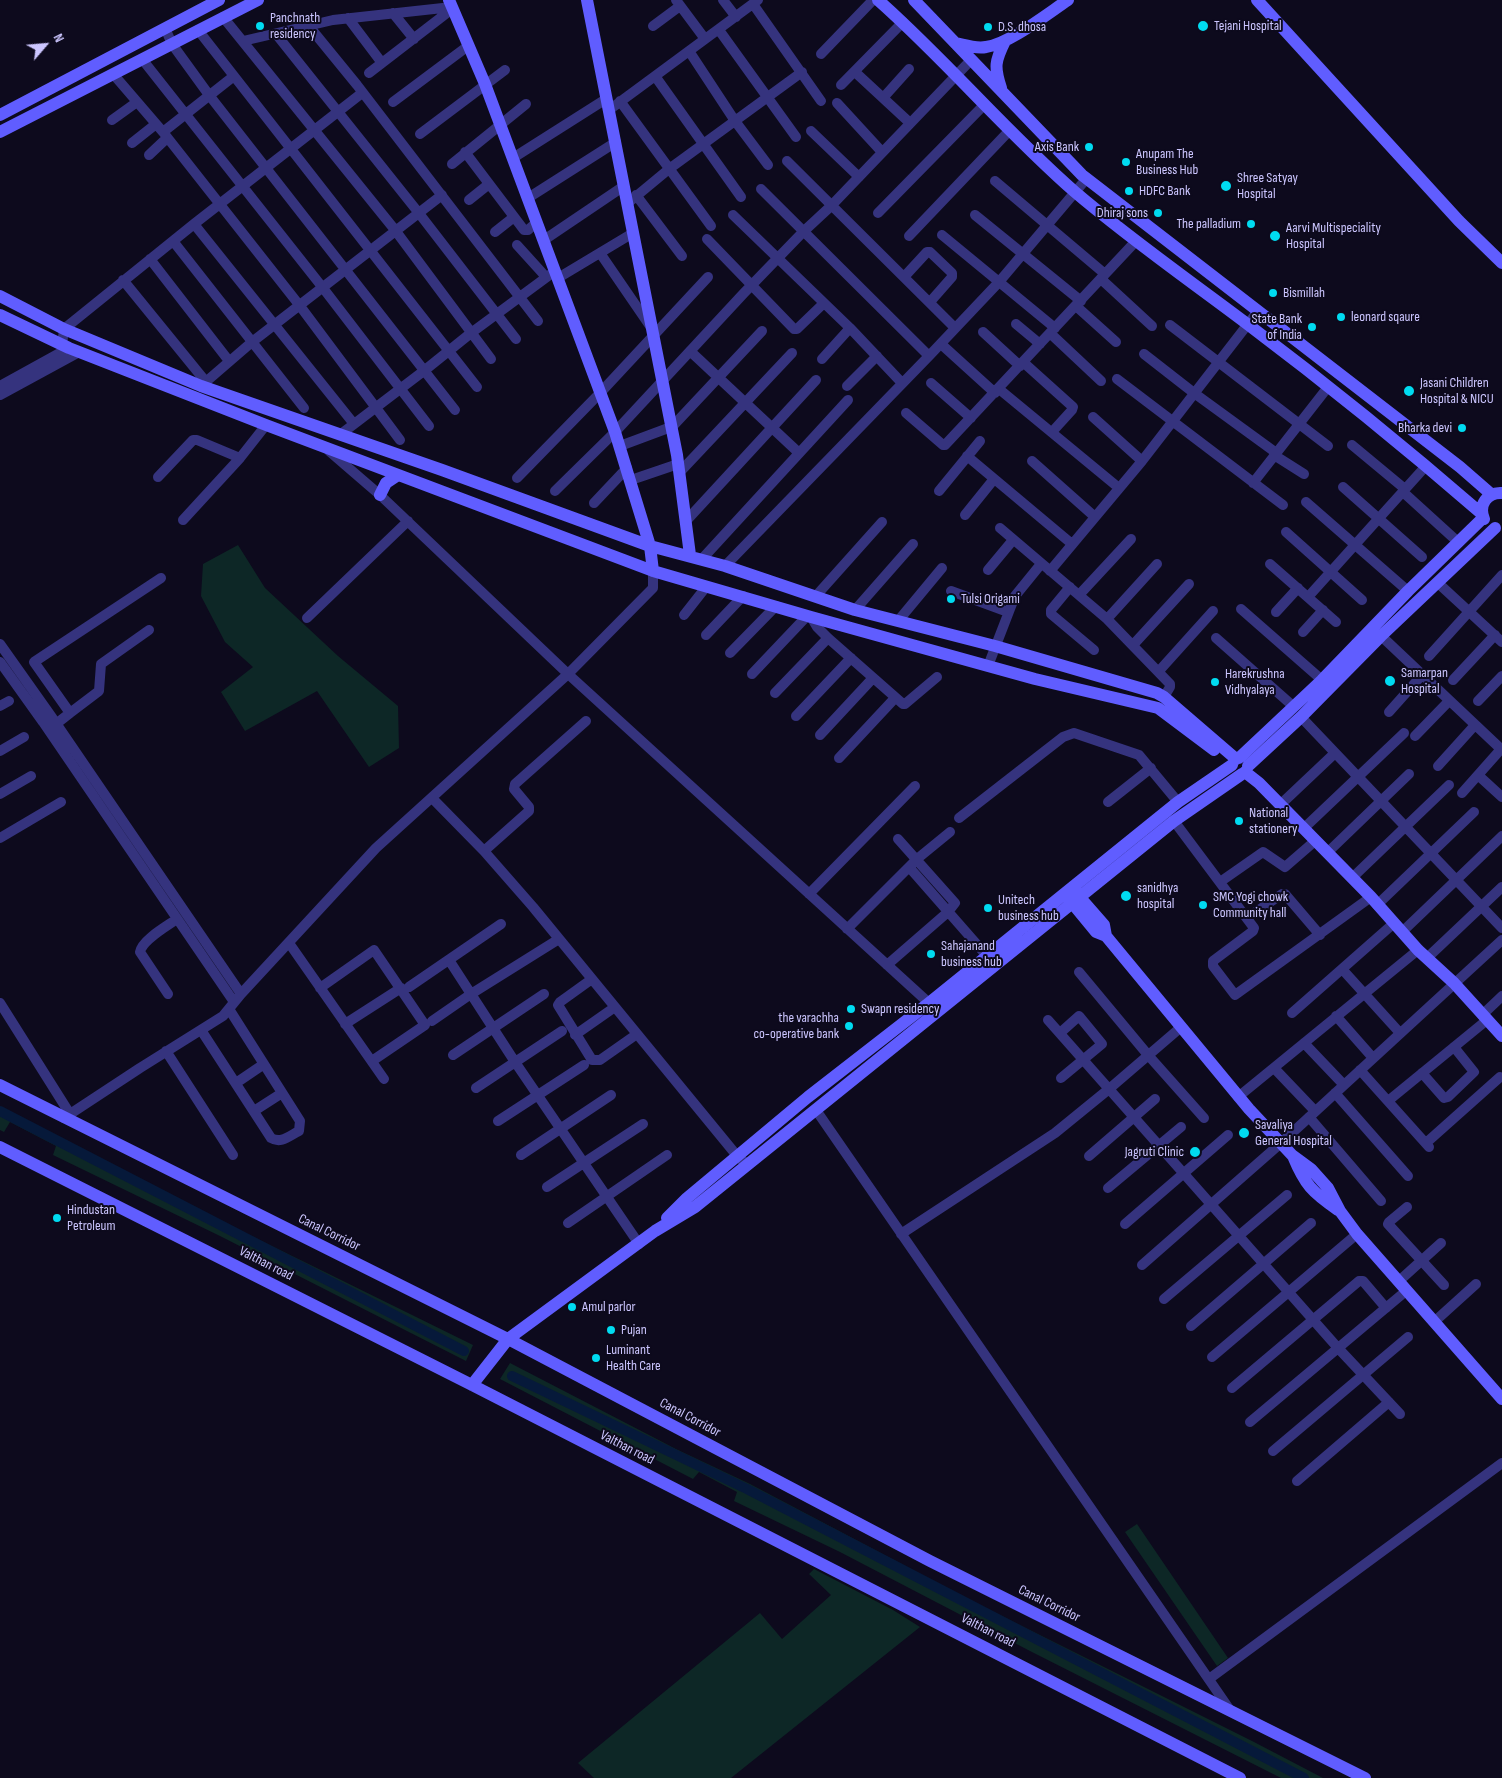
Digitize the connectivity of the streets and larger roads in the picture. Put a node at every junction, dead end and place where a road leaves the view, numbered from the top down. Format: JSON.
{"nodes":[{"id":1,"x":219,"y":0,"type":"edge"},
{"id":2,"x":258,"y":0,"type":"edge"},
{"id":3,"x":587,"y":0,"type":"edge"},
{"id":4,"x":724,"y":0,"type":"edge"},
{"id":5,"x":873,"y":0,"type":"edge"},
{"id":6,"x":878,"y":0,"type":"edge"},
{"id":7,"x":914,"y":0,"type":"edge"},
{"id":8,"x":1068,"y":0,"type":"edge"},
{"id":9,"x":1257,"y":0,"type":"edge"},
{"id":10,"x":755,"y":2,"type":"edge"},
{"id":11,"x":678,"y":3,"type":"edge"},
{"id":12,"x":451,"y":5,"type":"edge"},
{"id":13,"x":393,"y":13,"type":"junction"},
{"id":14,"x":223,"y":17,"type":"junction"},
{"id":15,"x":736,"y":17,"type":"junction"},
{"id":16,"x":348,"y":18,"type":"junction"},
{"id":17,"x":903,"y":22,"type":"junction"},
{"id":18,"x":308,"y":25,"type":"junction"},
{"id":19,"x":653,"y":26,"type":"dead end"},
{"id":20,"x":165,"y":28,"type":"junction"},
{"id":21,"x":198,"y":30,"type":"junction"},
{"id":22,"x":718,"y":30,"type":"junction"},
{"id":23,"x":276,"y":34,"type":"junction"},
{"id":24,"x":414,"y":39,"type":"junction"},
{"id":25,"x":705,"y":39,"type":"junction"},
{"id":26,"x":243,"y":41,"type":"junction"},
{"id":27,"x":1005,"y":41,"type":"junction"},
{"id":28,"x":955,"y":43,"type":"junction"},
{"id":29,"x":172,"y":44,"type":"junction"},
{"id":30,"x":468,"y":46,"type":"junction"},
{"id":31,"x":689,"y":52,"type":"junction"},
{"id":32,"x":821,"y":54,"type":"dead end"},
{"id":33,"x":142,"y":59,"type":"junction"},
{"id":34,"x":971,"y":60,"type":"junction"},
{"id":35,"x":382,"y":63,"type":"junction"},
{"id":36,"x":909,"y":69,"type":"dead end"},
{"id":37,"x":506,"y":70,"type":"dead end"},
{"id":38,"x":802,"y":72,"type":"junction"},
{"id":39,"x":855,"y":72,"type":"junction"},
{"id":40,"x":369,"y":73,"type":"dead end"},
{"id":41,"x":114,"y":75,"type":"junction"},
{"id":42,"x":956,"y":75,"type":"junction"},
{"id":43,"x":234,"y":76,"type":"junction"},
{"id":44,"x":655,"y":76,"type":"junction"},
{"id":45,"x":485,"y":84,"type":"junction"},
{"id":46,"x":841,"y":85,"type":"dead end"},
{"id":47,"x":1003,"y":92,"type":"junction"},
{"id":48,"x":362,"y":93,"type":"junction"},
{"id":49,"x":209,"y":95,"type":"junction"},
{"id":50,"x":768,"y":97,"type":"junction"},
{"id":51,"x":883,"y":98,"type":"junction"},
{"id":52,"x":620,"y":101,"type":"junction"},
{"id":53,"x":821,"y":101,"type":"dead end"},
{"id":54,"x":137,"y":102,"type":"junction"},
{"id":55,"x":393,"y":102,"type":"dead end"},
{"id":56,"x":837,"y":103,"type":"dead end"},
{"id":57,"x":526,"y":104,"type":"dead end"},
{"id":58,"x":608,"y":104,"type":"junction"},
{"id":59,"x":984,"y":105,"type":"junction"},
{"id":60,"x":338,"y":112,"type":"junction"},
{"id":61,"x":186,"y":113,"type":"junction"},
{"id":62,"x":0,"y":114,"type":"edge"},
{"id":63,"x":112,"y":120,"type":"dead end"},
{"id":64,"x":735,"y":121,"type":"junction"},
{"id":65,"x":910,"y":123,"type":"junction"},
{"id":66,"x":500,"y":124,"type":"junction"},
{"id":67,"x":315,"y":130,"type":"junction"},
{"id":68,"x":1010,"y":130,"type":"junction"},
{"id":69,"x":811,"y":131,"type":"dead end"},
{"id":70,"x":0,"y":132,"type":"edge"},
{"id":71,"x":162,"y":132,"type":"junction"},
{"id":72,"x":420,"y":134,"type":"dead end"},
{"id":73,"x":796,"y":137,"type":"dead end"},
{"id":74,"x":616,"y":142,"type":"junction"},
{"id":75,"x":132,"y":143,"type":"dead end"},
{"id":76,"x":702,"y":145,"type":"junction"},
{"id":77,"x":291,"y":148,"type":"junction"},
{"id":78,"x":465,"y":152,"type":"junction"},
{"id":79,"x":882,"y":152,"type":"junction"},
{"id":80,"x":149,"y":155,"type":"dead end"},
{"id":81,"x":513,"y":158,"type":"junction"},
{"id":82,"x":787,"y":162,"type":"dead end"},
{"id":83,"x":452,"y":164,"type":"dead end"},
{"id":84,"x":768,"y":165,"type":"dead end"},
{"id":85,"x":266,"y":166,"type":"junction"},
{"id":86,"x":669,"y":169,"type":"junction"},
{"id":87,"x":859,"y":177,"type":"junction"},
{"id":88,"x":1087,"y":178,"type":"junction"},
{"id":89,"x":995,"y":181,"type":"dead end"},
{"id":90,"x":489,"y":184,"type":"junction"},
{"id":91,"x":242,"y":186,"type":"junction"},
{"id":92,"x":624,"y":186,"type":"junction"},
{"id":93,"x":761,"y":189,"type":"dead end"},
{"id":94,"x":1075,"y":192,"type":"junction"},
{"id":95,"x":442,"y":195,"type":"junction"},
{"id":96,"x":741,"y":197,"type":"dead end"},
{"id":97,"x":528,"y":198,"type":"junction"},
{"id":98,"x":632,"y":199,"type":"junction"},
{"id":99,"x":469,"y":200,"type":"dead end"},
{"id":100,"x":219,"y":204,"type":"junction"},
{"id":101,"x":831,"y":206,"type":"junction"},
{"id":102,"x":418,"y":212,"type":"junction"},
{"id":103,"x":878,"y":212,"type":"dead end"},
{"id":104,"x":733,"y":215,"type":"dead end"},
{"id":105,"x":976,"y":215,"type":"dead end"},
{"id":106,"x":514,"y":217,"type":"junction"},
{"id":107,"x":537,"y":222,"type":"junction"},
{"id":108,"x":194,"y":224,"type":"junction"},
{"id":109,"x":1048,"y":225,"type":"junction"},
{"id":110,"x":711,"y":226,"type":"dead end"},
{"id":111,"x":395,"y":230,"type":"junction"},
{"id":112,"x":495,"y":232,"type":"dead end"},
{"id":113,"x":803,"y":232,"type":"junction"},
{"id":114,"x":633,"y":233,"type":"junction"},
{"id":115,"x":942,"y":235,"type":"dead end"},
{"id":116,"x":909,"y":236,"type":"dead end"},
{"id":117,"x":707,"y":239,"type":"dead end"},
{"id":118,"x":173,"y":240,"type":"junction"},
{"id":119,"x":544,"y":240,"type":"junction"},
{"id":120,"x":1136,"y":241,"type":"junction"},
{"id":121,"x":518,"y":245,"type":"dead end"},
{"id":122,"x":371,"y":250,"type":"junction"},
{"id":123,"x":600,"y":252,"type":"junction"},
{"id":124,"x":1024,"y":253,"type":"junction"},
{"id":125,"x":682,"y":256,"type":"dead end"},
{"id":126,"x":150,"y":259,"type":"junction"},
{"id":127,"x":778,"y":259,"type":"junction"},
{"id":128,"x":1502,"y":263,"type":"edge"},
{"id":129,"x":346,"y":269,"type":"junction"},
{"id":130,"x":553,"y":275,"type":"junction"},
{"id":131,"x":1103,"y":276,"type":"junction"},
{"id":132,"x":708,"y":277,"type":"dead end"},
{"id":133,"x":904,"y":277,"type":"junction"},
{"id":134,"x":122,"y":280,"type":"junction"},
{"id":135,"x":999,"y":282,"type":"junction"},
{"id":136,"x":751,"y":286,"type":"junction"},
{"id":137,"x":323,"y":288,"type":"junction"},
{"id":138,"x":0,"y":296,"type":"edge"},
{"id":139,"x":520,"y":297,"type":"junction"},
{"id":140,"x":930,"y":302,"type":"junction"},
{"id":141,"x":824,"y":304,"type":"junction"},
{"id":142,"x":1078,"y":304,"type":"junction"},
{"id":143,"x":300,"y":306,"type":"junction"},
{"id":144,"x":1258,"y":311,"type":"junction"},
{"id":145,"x":496,"y":314,"type":"junction"},
{"id":146,"x":0,"y":315,"type":"edge"},
{"id":147,"x":538,"y":321,"type":"dead end"},
{"id":148,"x":274,"y":324,"type":"junction"},
{"id":149,"x":1016,"y":324,"type":"dead end"},
{"id":150,"x":1248,"y":324,"type":"junction"},
{"id":151,"x":1170,"y":325,"type":"dead end"},
{"id":152,"x":1152,"y":326,"type":"dead end"},
{"id":153,"x":850,"y":328,"type":"junction"},
{"id":154,"x":955,"y":328,"type":"junction"},
{"id":155,"x":64,"y":329,"type":"junction"},
{"id":156,"x":653,"y":331,"type":"junction"},
{"id":157,"x":762,"y":331,"type":"dead end"},
{"id":158,"x":1053,"y":331,"type":"junction"},
{"id":159,"x":983,"y":332,"type":"dead end"},
{"id":160,"x":471,"y":333,"type":"junction"},
{"id":161,"x":516,"y":339,"type":"dead end"},
{"id":162,"x":252,"y":342,"type":"junction"},
{"id":163,"x":1116,"y":342,"type":"dead end"},
{"id":164,"x":941,"y":344,"type":"junction"},
{"id":165,"x":1040,"y":344,"type":"junction"},
{"id":166,"x":70,"y":348,"type":"junction"},
{"id":167,"x":449,"y":351,"type":"junction"},
{"id":168,"x":690,"y":351,"type":"junction"},
{"id":169,"x":792,"y":353,"type":"dead end"},
{"id":170,"x":1144,"y":354,"type":"dead end"},
{"id":171,"x":877,"y":356,"type":"junction"},
{"id":172,"x":929,"y":356,"type":"junction"},
{"id":173,"x":491,"y":359,"type":"dead end"},
{"id":174,"x":822,"y":359,"type":"dead end"},
{"id":175,"x":229,"y":361,"type":"junction"},
{"id":176,"x":1218,"y":363,"type":"junction"},
{"id":177,"x":1022,"y":364,"type":"junction"},
{"id":178,"x":425,"y":370,"type":"junction"},
{"id":179,"x":718,"y":378,"type":"junction"},
{"id":180,"x":1117,"y":379,"type":"dead end"},
{"id":181,"x":816,"y":380,"type":"dead end"},
{"id":182,"x":662,"y":381,"type":"junction"},
{"id":183,"x":1101,"y":381,"type":"dead end"},
{"id":184,"x":902,"y":382,"type":"junction"},
{"id":185,"x":931,"y":383,"type":"dead end"},
{"id":186,"x":204,"y":384,"type":"junction"},
{"id":187,"x":0,"y":386,"type":"edge"},
{"id":188,"x":847,"y":386,"type":"dead end"},
{"id":189,"x":1328,"y":386,"type":"junction"},
{"id":190,"x":477,"y":387,"type":"dead end"},
{"id":191,"x":400,"y":390,"type":"junction"},
{"id":192,"x":997,"y":391,"type":"junction"},
{"id":193,"x":600,"y":392,"type":"junction"},
{"id":194,"x":1194,"y":393,"type":"junction"},
{"id":195,"x":0,"y":395,"type":"edge"},
{"id":196,"x":848,"y":400,"type":"dead end"},
{"id":197,"x":745,"y":403,"type":"junction"},
{"id":198,"x":304,"y":408,"type":"dead end"},
{"id":199,"x":375,"y":409,"type":"junction"},
{"id":200,"x":455,"y":410,"type":"dead end"},
{"id":201,"x":906,"y":413,"type":"dead end"},
{"id":202,"x":1093,"y":417,"type":"dead end"},
{"id":203,"x":971,"y":418,"type":"junction"},
{"id":204,"x":1172,"y":422,"type":"junction"},
{"id":205,"x":314,"y":424,"type":"junction"},
{"id":206,"x":354,"y":424,"type":"junction"},
{"id":207,"x":1298,"y":424,"type":"junction"},
{"id":208,"x":266,"y":425,"type":"junction"},
{"id":209,"x":429,"y":426,"type":"dead end"},
{"id":210,"x":671,"y":428,"type":"junction"},
{"id":211,"x":772,"y":428,"type":"junction"},
{"id":212,"x":615,"y":432,"type":"junction"},
{"id":213,"x":1052,"y":432,"type":"junction"},
{"id":214,"x":341,"y":434,"type":"junction"},
{"id":215,"x":400,"y":440,"type":"dead end"},
{"id":216,"x":980,"y":441,"type":"dead end"},
{"id":217,"x":310,"y":442,"type":"junction"},
{"id":218,"x":1352,"y":445,"type":"dead end"},
{"id":219,"x":620,"y":446,"type":"junction"},
{"id":220,"x":1328,"y":446,"type":"dead end"},
{"id":221,"x":325,"y":447,"type":"junction"},
{"id":222,"x":798,"y":453,"type":"junction"},
{"id":223,"x":1275,"y":453,"type":"junction"},
{"id":224,"x":967,"y":456,"type":"junction"},
{"id":225,"x":240,"y":458,"type":"junction"},
{"id":226,"x":1032,"y":461,"type":"dead end"},
{"id":227,"x":1142,"y":461,"type":"junction"},
{"id":228,"x":1425,"y":467,"type":"junction"},
{"id":229,"x":678,"y":469,"type":"junction"},
{"id":230,"x":629,"y":474,"type":"junction"},
{"id":231,"x":1304,"y":474,"type":"dead end"},
{"id":232,"x":398,"y":475,"type":"junction"},
{"id":233,"x":158,"y":477,"type":"dead end"},
{"id":234,"x":517,"y":478,"type":"dead end"},
{"id":235,"x":994,"y":479,"type":"junction"},
{"id":236,"x":1253,"y":483,"type":"junction"},
{"id":237,"x":1343,"y":487,"type":"dead end"},
{"id":238,"x":1120,"y":488,"type":"junction"},
{"id":239,"x":1404,"y":490,"type":"junction"},
{"id":240,"x":556,"y":491,"type":"dead end"},
{"id":241,"x":939,"y":491,"type":"dead end"},
{"id":242,"x":1499,"y":493,"type":"edge"},
{"id":243,"x":380,"y":495,"type":"junction"},
{"id":244,"x":1306,"y":502,"type":"dead end"},
{"id":245,"x":594,"y":503,"type":"dead end"},
{"id":246,"x":1283,"y":505,"type":"dead end"},
{"id":247,"x":965,"y":515,"type":"dead end"},
{"id":248,"x":1483,"y":516,"type":"junction"},
{"id":249,"x":1095,"y":517,"type":"junction"},
{"id":250,"x":1378,"y":518,"type":"junction"},
{"id":251,"x":183,"y":520,"type":"dead end"},
{"id":252,"x":408,"y":521,"type":"junction"},
{"id":253,"x":686,"y":521,"type":"junction"},
{"id":254,"x":882,"y":522,"type":"dead end"},
{"id":255,"x":1000,"y":528,"type":"dead end"},
{"id":256,"x":1500,"y":528,"type":"edge"},
{"id":257,"x":1286,"y":532,"type":"dead end"},
{"id":258,"x":1131,"y":539,"type":"dead end"},
{"id":259,"x":1013,"y":540,"type":"junction"},
{"id":260,"x":1458,"y":542,"type":"junction"},
{"id":261,"x":913,"y":544,"type":"dead end"},
{"id":262,"x":1072,"y":544,"type":"junction"},
{"id":263,"x":1354,"y":544,"type":"junction"},
{"id":264,"x":650,"y":546,"type":"junction"},
{"id":265,"x":696,"y":557,"type":"junction"},
{"id":266,"x":1422,"y":557,"type":"dead end"},
{"id":267,"x":1041,"y":564,"type":"junction"},
{"id":268,"x":1157,"y":564,"type":"dead end"},
{"id":269,"x":1270,"y":564,"type":"dead end"},
{"id":270,"x":725,"y":566,"type":"junction"},
{"id":271,"x":942,"y":568,"type":"dead end"},
{"id":272,"x":988,"y":570,"type":"dead end"},
{"id":273,"x":1331,"y":570,"type":"junction"},
{"id":274,"x":653,"y":571,"type":"junction"},
{"id":275,"x":1050,"y":571,"type":"junction"},
{"id":276,"x":1502,"y":575,"type":"edge"},
{"id":277,"x":161,"y":578,"type":"dead end"},
{"id":278,"x":1438,"y":583,"type":"junction"},
{"id":279,"x":1189,"y":584,"type":"dead end"},
{"id":280,"x":706,"y":587,"type":"junction"},
{"id":281,"x":1070,"y":587,"type":"junction"},
{"id":282,"x":1298,"y":588,"type":"junction"},
{"id":283,"x":952,"y":591,"type":"dead end"},
{"id":284,"x":1408,"y":591,"type":"junction"},
{"id":285,"x":1079,"y":595,"type":"junction"},
{"id":286,"x":743,"y":596,"type":"junction"},
{"id":287,"x":816,"y":597,"type":"junction"},
{"id":288,"x":1308,"y":597,"type":"junction"},
{"id":289,"x":1362,"y":600,"type":"dead end"},
{"id":290,"x":776,"y":606,"type":"junction"},
{"id":291,"x":1241,"y":609,"type":"dead end"},
{"id":292,"x":856,"y":610,"type":"junction"},
{"id":293,"x":1323,"y":610,"type":"junction"},
{"id":294,"x":1213,"y":611,"type":"dead end"},
{"id":295,"x":1008,"y":612,"type":"junction"},
{"id":296,"x":1276,"y":612,"type":"dead end"},
{"id":297,"x":1469,"y":612,"type":"junction"},
{"id":298,"x":684,"y":616,"type":"dead end"},
{"id":299,"x":809,"y":617,"type":"junction"},
{"id":300,"x":307,"y":618,"type":"dead end"},
{"id":301,"x":1107,"y":619,"type":"junction"},
{"id":302,"x":898,"y":621,"type":"junction"},
{"id":303,"x":1336,"y":622,"type":"dead end"},
{"id":304,"x":149,"y":630,"type":"dead end"},
{"id":305,"x":1304,"y":632,"type":"dead end"},
{"id":306,"x":1377,"y":632,"type":"junction"},
{"id":307,"x":706,"y":635,"type":"dead end"},
{"id":308,"x":1499,"y":637,"type":"edge"},
{"id":309,"x":828,"y":638,"type":"junction"},
{"id":310,"x":1216,"y":638,"type":"dead end"},
{"id":311,"x":0,"y":644,"type":"edge"},
{"id":312,"x":1133,"y":645,"type":"junction"},
{"id":313,"x":995,"y":646,"type":"junction"},
{"id":314,"x":1094,"y":650,"type":"dead end"},
{"id":315,"x":730,"y":653,"type":"dead end"},
{"id":316,"x":1429,"y":656,"type":"dead end"},
{"id":317,"x":850,"y":658,"type":"junction"},
{"id":318,"x":0,"y":662,"type":"edge"},
{"id":319,"x":988,"y":666,"type":"junction"},
{"id":320,"x":1158,"y":671,"type":"junction"},
{"id":321,"x":568,"y":674,"type":"junction"},
{"id":322,"x":752,"y":674,"type":"dead end"},
{"id":323,"x":1422,"y":675,"type":"junction"},
{"id":324,"x":1502,"y":676,"type":"edge"},
{"id":325,"x":937,"y":677,"type":"dead end"},
{"id":326,"x":873,"y":678,"type":"junction"},
{"id":327,"x":1322,"y":680,"type":"junction"},
{"id":328,"x":1453,"y":680,"type":"dead end"},
{"id":329,"x":776,"y":693,"type":"dead end"},
{"id":330,"x":1164,"y":697,"type":"junction"},
{"id":331,"x":895,"y":698,"type":"junction"},
{"id":332,"x":1449,"y":701,"type":"junction"},
{"id":333,"x":1478,"y":701,"type":"dead end"},
{"id":334,"x":1293,"y":706,"type":"junction"},
{"id":335,"x":1389,"y":712,"type":"dead end"},
{"id":336,"x":70,"y":713,"type":"junction"},
{"id":337,"x":796,"y":716,"type":"dead end"},
{"id":338,"x":1301,"y":717,"type":"junction"},
{"id":339,"x":586,"y":721,"type":"dead end"},
{"id":340,"x":56,"y":724,"type":"junction"},
{"id":341,"x":1476,"y":725,"type":"junction"},
{"id":342,"x":1404,"y":733,"type":"dead end"},
{"id":343,"x":820,"y":735,"type":"dead end"},
{"id":344,"x":1415,"y":736,"type":"dead end"},
{"id":345,"x":24,"y":737,"type":"dead end"},
{"id":346,"x":1502,"y":749,"type":"edge"},
{"id":347,"x":0,"y":751,"type":"edge"},
{"id":348,"x":1335,"y":753,"type":"junction"},
{"id":349,"x":839,"y":758,"type":"dead end"},
{"id":350,"x":1239,"y":765,"type":"junction"},
{"id":351,"x":1438,"y":766,"type":"dead end"},
{"id":352,"x":1151,"y":768,"type":"junction"},
{"id":353,"x":1409,"y":774,"type":"dead end"},
{"id":354,"x":31,"y":776,"type":"dead end"},
{"id":355,"x":1479,"y":776,"type":"junction"},
{"id":356,"x":1358,"y":777,"type":"junction"},
{"id":357,"x":1449,"y":785,"type":"dead end"},
{"id":358,"x":916,"y":786,"type":"dead end"},
{"id":359,"x":1462,"y":793,"type":"dead end"},
{"id":360,"x":0,"y":794,"type":"edge"},
{"id":361,"x":432,"y":798,"type":"junction"},
{"id":362,"x":1502,"y":798,"type":"edge"},
{"id":363,"x":1381,"y":801,"type":"junction"},
{"id":364,"x":61,"y":802,"type":"dead end"},
{"id":365,"x":1108,"y":802,"type":"dead end"},
{"id":366,"x":1178,"y":802,"type":"junction"},
{"id":367,"x":1280,"y":805,"type":"junction"},
{"id":368,"x":1474,"y":812,"type":"dead end"},
{"id":369,"x":959,"y":818,"type":"dead end"},
{"id":370,"x":1174,"y":821,"type":"junction"},
{"id":371,"x":1406,"y":827,"type":"junction"},
{"id":372,"x":1304,"y":828,"type":"junction"},
{"id":373,"x":950,"y":832,"type":"dead end"},
{"id":374,"x":1502,"y":836,"type":"edge"},
{"id":375,"x":0,"y":838,"type":"edge"},
{"id":376,"x":898,"y":839,"type":"dead end"},
{"id":377,"x":1316,"y":841,"type":"junction"},
{"id":378,"x":484,"y":851,"type":"junction"},
{"id":379,"x":1327,"y":853,"type":"junction"},
{"id":380,"x":1431,"y":853,"type":"junction"},
{"id":381,"x":917,"y":859,"type":"junction"},
{"id":382,"x":909,"y":867,"type":"junction"},
{"id":383,"x":1352,"y":878,"type":"junction"},
{"id":384,"x":1457,"y":880,"type":"junction"},
{"id":385,"x":1220,"y":882,"type":"junction"},
{"id":386,"x":1502,"y":887,"type":"edge"},
{"id":387,"x":810,"y":894,"type":"junction"},
{"id":388,"x":1072,"y":896,"type":"junction"},
{"id":389,"x":1374,"y":901,"type":"junction"},
{"id":390,"x":1482,"y":906,"type":"junction"},
{"id":391,"x":948,"y":912,"type":"junction"},
{"id":392,"x":177,"y":918,"type":"junction"},
{"id":393,"x":1247,"y":918,"type":"junction"},
{"id":394,"x":501,"y":924,"type":"dead end"},
{"id":395,"x":847,"y":928,"type":"junction"},
{"id":396,"x":1398,"y":928,"type":"junction"},
{"id":397,"x":1502,"y":928,"type":"edge"},
{"id":398,"x":1320,"y":934,"type":"junction"},
{"id":399,"x":559,"y":939,"type":"junction"},
{"id":400,"x":1502,"y":940,"type":"edge"},
{"id":401,"x":289,"y":943,"type":"junction"},
{"id":402,"x":1422,"y":954,"type":"junction"},
{"id":403,"x":987,"y":956,"type":"junction"},
{"id":404,"x":449,"y":960,"type":"junction"},
{"id":405,"x":887,"y":965,"type":"junction"},
{"id":406,"x":1342,"y":969,"type":"junction"},
{"id":407,"x":1079,"y":972,"type":"dead end"},
{"id":408,"x":592,"y":979,"type":"junction"},
{"id":409,"x":1454,"y":983,"type":"junction"},
{"id":410,"x":405,"y":987,"type":"junction"},
{"id":411,"x":320,"y":988,"type":"junction"},
{"id":412,"x":1365,"y":993,"type":"junction"},
{"id":413,"x":168,"y":994,"type":"dead end"},
{"id":414,"x":471,"y":994,"type":"junction"},
{"id":415,"x":544,"y":994,"type":"dead end"},
{"id":416,"x":1502,"y":996,"type":"edge"},
{"id":417,"x":235,"y":1002,"type":"junction"},
{"id":418,"x":0,"y":1003,"type":"edge"},
{"id":419,"x":615,"y":1007,"type":"junction"},
{"id":420,"x":933,"y":1008,"type":"junction"},
{"id":421,"x":1292,"y":1013,"type":"dead end"},
{"id":422,"x":1336,"y":1016,"type":"junction"},
{"id":423,"x":1485,"y":1017,"type":"junction"},
{"id":424,"x":1048,"y":1020,"type":"dead end"},
{"id":425,"x":432,"y":1021,"type":"dead end"},
{"id":426,"x":346,"y":1024,"type":"junction"},
{"id":427,"x":494,"y":1028,"type":"junction"},
{"id":428,"x":1180,"y":1028,"type":"junction"},
{"id":429,"x":201,"y":1030,"type":"junction"},
{"id":430,"x":562,"y":1032,"type":"dead end"},
{"id":431,"x":1060,"y":1033,"type":"junction"},
{"id":432,"x":1400,"y":1033,"type":"junction"},
{"id":433,"x":637,"y":1034,"type":"junction"},
{"id":434,"x":575,"y":1035,"type":"junction"},
{"id":435,"x":1502,"y":1036,"type":"edge"},
{"id":436,"x":1304,"y":1043,"type":"junction"},
{"id":437,"x":1454,"y":1047,"type":"junction"},
{"id":438,"x":166,"y":1051,"type":"junction"},
{"id":439,"x":453,"y":1055,"type":"dead end"},
{"id":440,"x":1148,"y":1055,"type":"junction"},
{"id":441,"x":1373,"y":1058,"type":"junction"},
{"id":442,"x":1084,"y":1060,"type":"junction"},
{"id":443,"x":372,"y":1061,"type":"junction"},
{"id":444,"x":515,"y":1062,"type":"junction"},
{"id":445,"x":264,"y":1064,"type":"junction"},
{"id":446,"x":584,"y":1065,"type":"dead end"},
{"id":447,"x":1274,"y":1068,"type":"junction"},
{"id":448,"x":1360,"y":1070,"type":"junction"},
{"id":449,"x":1422,"y":1073,"type":"junction"},
{"id":450,"x":1500,"y":1076,"type":"dead end"},
{"id":451,"x":1062,"y":1078,"type":"dead end"},
{"id":452,"x":384,"y":1079,"type":"dead end"},
{"id":453,"x":236,"y":1083,"type":"junction"},
{"id":454,"x":0,"y":1085,"type":"edge"},
{"id":455,"x":1344,"y":1085,"type":"junction"},
{"id":456,"x":476,"y":1088,"type":"dead end"},
{"id":457,"x":1109,"y":1089,"type":"junction"},
{"id":458,"x":282,"y":1093,"type":"junction"},
{"id":459,"x":1335,"y":1093,"type":"junction"},
{"id":460,"x":538,"y":1095,"type":"junction"},
{"id":461,"x":611,"y":1096,"type":"dead end"},
{"id":462,"x":1238,"y":1097,"type":"junction"},
{"id":463,"x":1155,"y":1099,"type":"dead end"},
{"id":464,"x":1388,"y":1101,"type":"junction"},
{"id":465,"x":816,"y":1110,"type":"junction"},
{"id":466,"x":254,"y":1111,"type":"junction"},
{"id":467,"x":1312,"y":1114,"type":"junction"},
{"id":468,"x":67,"y":1116,"type":"junction"},
{"id":469,"x":1134,"y":1118,"type":"junction"},
{"id":470,"x":1204,"y":1118,"type":"dead end"},
{"id":471,"x":498,"y":1122,"type":"dead end"},
{"id":472,"x":643,"y":1124,"type":"dead end"},
{"id":473,"x":1180,"y":1127,"type":"dead end"},
{"id":474,"x":560,"y":1130,"type":"junction"},
{"id":475,"x":1228,"y":1135,"type":"dead end"},
{"id":476,"x":1280,"y":1143,"type":"junction"},
{"id":477,"x":1158,"y":1146,"type":"junction"},
{"id":478,"x":0,"y":1147,"type":"edge"},
{"id":479,"x":667,"y":1155,"type":"dead end"},
{"id":480,"x":233,"y":1156,"type":"dead end"},
{"id":481,"x":521,"y":1156,"type":"dead end"},
{"id":482,"x":1089,"y":1156,"type":"dead end"},
{"id":483,"x":743,"y":1161,"type":"junction"},
{"id":484,"x":584,"y":1163,"type":"junction"},
{"id":485,"x":1183,"y":1174,"type":"junction"},
{"id":486,"x":1408,"y":1176,"type":"dead end"},
{"id":487,"x":547,"y":1187,"type":"dead end"},
{"id":488,"x":1108,"y":1188,"type":"dead end"},
{"id":489,"x":1287,"y":1195,"type":"dead end"},
{"id":490,"x":607,"y":1196,"type":"junction"},
{"id":491,"x":1381,"y":1201,"type":"dead end"},
{"id":492,"x":1211,"y":1205,"type":"junction"},
{"id":493,"x":1407,"y":1207,"type":"dead end"},
{"id":494,"x":568,"y":1222,"type":"dead end"},
{"id":495,"x":1311,"y":1223,"type":"dead end"},
{"id":496,"x":1125,"y":1224,"type":"dead end"},
{"id":497,"x":901,"y":1234,"type":"junction"},
{"id":498,"x":1357,"y":1234,"type":"junction"},
{"id":499,"x":1239,"y":1236,"type":"junction"},
{"id":500,"x":1441,"y":1243,"type":"dead end"},
{"id":501,"x":639,"y":1244,"type":"junction"},
{"id":502,"x":1421,"y":1261,"type":"junction"},
{"id":503,"x":1263,"y":1264,"type":"junction"},
{"id":504,"x":1142,"y":1265,"type":"dead end"},
{"id":505,"x":1476,"y":1284,"type":"dead end"},
{"id":506,"x":1444,"y":1285,"type":"dead end"},
{"id":507,"x":1402,"y":1286,"type":"junction"},
{"id":508,"x":1289,"y":1292,"type":"junction"},
{"id":509,"x":1164,"y":1299,"type":"dead end"},
{"id":510,"x":1386,"y":1308,"type":"junction"},
{"id":511,"x":1313,"y":1320,"type":"junction"},
{"id":512,"x":1434,"y":1322,"type":"junction"},
{"id":513,"x":1191,"y":1326,"type":"dead end"},
{"id":514,"x":1408,"y":1337,"type":"dead end"},
{"id":515,"x":508,"y":1339,"type":"junction"},
{"id":516,"x":1338,"y":1348,"type":"junction"},
{"id":517,"x":1212,"y":1357,"type":"dead end"},
{"id":518,"x":1363,"y":1375,"type":"junction"},
{"id":519,"x":472,"y":1385,"type":"junction"},
{"id":520,"x":1232,"y":1388,"type":"dead end"},
{"id":521,"x":1502,"y":1399,"type":"edge"},
{"id":522,"x":1389,"y":1402,"type":"junction"},
{"id":523,"x":1400,"y":1414,"type":"dead end"},
{"id":524,"x":1250,"y":1422,"type":"dead end"},
{"id":525,"x":1273,"y":1451,"type":"dead end"},
{"id":526,"x":1502,"y":1462,"type":"edge"},
{"id":527,"x":1297,"y":1481,"type":"dead end"},
{"id":528,"x":1209,"y":1679,"type":"junction"},
{"id":529,"x":1230,"y":1710,"type":"junction"},
{"id":530,"x":1240,"y":1778,"type":"edge"},
{"id":531,"x":1366,"y":1778,"type":"edge"}],
"edges":[{"from":1,"to":20,"type":"street"},
{"from":2,"to":14,"type":"street"},
{"from":3,"to":58,"type":"street"},
{"from":4,"to":15,"type":"street"},
{"from":5,"to":32,"type":"street"},
{"from":6,"to":17,"type":"street"},
{"from":7,"to":28,"type":"street"},
{"from":8,"to":27,"type":"street"},
{"from":9,"to":128,"type":"street"},
{"from":10,"to":15,"type":"street"},
{"from":10,"to":38,"type":"street"},
{"from":11,"to":19,"type":"street"},
{"from":11,"to":25,"type":"street"},
{"from":12,"to":13,"type":"street"},
{"from":12,"to":24,"type":"street"},
{"from":12,"to":30,"type":"street"},
{"from":13,"to":16,"type":"street"},
{"from":13,"to":24,"type":"street"},
{"from":14,"to":21,"type":"street"},
{"from":14,"to":26,"type":"street"},
{"from":15,"to":22,"type":"street"},
{"from":16,"to":18,"type":"street"},
{"from":16,"to":35,"type":"street"},
{"from":17,"to":39,"type":"street"},
{"from":17,"to":42,"type":"street"},
{"from":18,"to":23,"type":"street"},
{"from":18,"to":48,"type":"street"},
{"from":20,"to":29,"type":"street"},
{"from":20,"to":62,"type":"street"},
{"from":21,"to":29,"type":"street"},
{"from":21,"to":43,"type":"street"},
{"from":22,"to":25,"type":"street"},
{"from":22,"to":50,"type":"street"},
{"from":23,"to":26,"type":"street"},
{"from":23,"to":60,"type":"street"},
{"from":24,"to":35,"type":"street"},
{"from":25,"to":31,"type":"street"},
{"from":26,"to":67,"type":"street"},
{"from":27,"to":28,"type":"street"},
{"from":27,"to":47,"type":"street"},
{"from":28,"to":34,"type":"street"},
{"from":29,"to":33,"type":"street"},
{"from":29,"to":49,"type":"street"},
{"from":30,"to":45,"type":"street"},
{"from":30,"to":55,"type":"street"},
{"from":31,"to":44,"type":"street"},
{"from":31,"to":64,"type":"street"},
{"from":33,"to":41,"type":"street"},
{"from":33,"to":61,"type":"street"},
{"from":34,"to":42,"type":"street"},
{"from":34,"to":47,"type":"street"},
{"from":35,"to":40,"type":"street"},
{"from":36,"to":51,"type":"street"},
{"from":37,"to":45,"type":"street"},
{"from":38,"to":50,"type":"street"},
{"from":38,"to":53,"type":"street"},
{"from":39,"to":46,"type":"street"},
{"from":39,"to":51,"type":"street"},
{"from":41,"to":54,"type":"street"},
{"from":41,"to":70,"type":"street"},
{"from":42,"to":59,"type":"street"},
{"from":42,"to":65,"type":"street"},
{"from":43,"to":49,"type":"street"},
{"from":43,"to":77,"type":"street"},
{"from":44,"to":52,"type":"street"},
{"from":44,"to":76,"type":"street"},
{"from":45,"to":66,"type":"street"},
{"from":45,"to":72,"type":"street"},
{"from":47,"to":88,"type":"street"},
{"from":48,"to":60,"type":"street"},
{"from":48,"to":95,"type":"street"},
{"from":49,"to":61,"type":"street"},
{"from":49,"to":85,"type":"street"},
{"from":50,"to":64,"type":"street"},
{"from":50,"to":73,"type":"street"},
{"from":51,"to":65,"type":"street"},
{"from":52,"to":58,"type":"street"},
{"from":52,"to":86,"type":"street"},
{"from":54,"to":63,"type":"street"},
{"from":54,"to":71,"type":"street"},
{"from":56,"to":79,"type":"street"},
{"from":57,"to":66,"type":"street"},
{"from":58,"to":74,"type":"street"},
{"from":58,"to":81,"type":"street"},
{"from":59,"to":68,"type":"street"},
{"from":59,"to":103,"type":"street"},
{"from":60,"to":67,"type":"street"},
{"from":60,"to":102,"type":"street"},
{"from":61,"to":71,"type":"street"},
{"from":61,"to":91,"type":"street"},
{"from":64,"to":76,"type":"street"},
{"from":64,"to":84,"type":"street"},
{"from":65,"to":79,"type":"street"},
{"from":66,"to":78,"type":"street"},
{"from":66,"to":81,"type":"street"},
{"from":67,"to":77,"type":"street"},
{"from":67,"to":111,"type":"street"},
{"from":68,"to":94,"type":"street"},
{"from":68,"to":116,"type":"street"},
{"from":69,"to":87,"type":"street"},
{"from":71,"to":75,"type":"street"},
{"from":71,"to":80,"type":"street"},
{"from":71,"to":100,"type":"street"},
{"from":74,"to":92,"type":"street"},
{"from":74,"to":97,"type":"street"},
{"from":76,"to":86,"type":"street"},
{"from":76,"to":96,"type":"street"},
{"from":77,"to":85,"type":"street"},
{"from":77,"to":122,"type":"street"},
{"from":78,"to":83,"type":"street"},
{"from":78,"to":90,"type":"street"},
{"from":79,"to":87,"type":"street"},
{"from":81,"to":97,"type":"street"},
{"from":82,"to":101,"type":"street"},
{"from":85,"to":91,"type":"street"},
{"from":85,"to":129,"type":"street"},
{"from":86,"to":98,"type":"street"},
{"from":86,"to":110,"type":"street"},
{"from":87,"to":101,"type":"street"},
{"from":88,"to":94,"type":"street"},
{"from":88,"to":144,"type":"street"},
{"from":89,"to":109,"type":"street"},
{"from":90,"to":99,"type":"street"},
{"from":90,"to":106,"type":"street"},
{"from":91,"to":100,"type":"street"},
{"from":91,"to":137,"type":"street"},
{"from":92,"to":98,"type":"street"},
{"from":92,"to":119,"type":"street"},
{"from":93,"to":113,"type":"street"},
{"from":94,"to":109,"type":"street"},
{"from":94,"to":120,"type":"street"},
{"from":95,"to":102,"type":"street"},
{"from":95,"to":139,"type":"street"},
{"from":97,"to":107,"type":"street"},
{"from":98,"to":114,"type":"street"},
{"from":98,"to":125,"type":"street"},
{"from":100,"to":108,"type":"street"},
{"from":100,"to":143,"type":"street"},
{"from":101,"to":113,"type":"street"},
{"from":101,"to":133,"type":"street"},
{"from":102,"to":111,"type":"street"},
{"from":102,"to":145,"type":"street"},
{"from":104,"to":127,"type":"street"},
{"from":105,"to":124,"type":"street"},
{"from":106,"to":107,"type":"street"},
{"from":106,"to":112,"type":"street"},
{"from":107,"to":119,"type":"street"},
{"from":108,"to":118,"type":"street"},
{"from":108,"to":148,"type":"street"},
{"from":109,"to":124,"type":"street"},
{"from":109,"to":131,"type":"street"},
{"from":111,"to":122,"type":"street"},
{"from":111,"to":160,"type":"street"},
{"from":113,"to":127,"type":"street"},
{"from":113,"to":172,"type":"street"},
{"from":114,"to":123,"type":"street"},
{"from":114,"to":156,"type":"street"},
{"from":115,"to":135,"type":"street"},
{"from":117,"to":136,"type":"street"},
{"from":118,"to":126,"type":"street"},
{"from":118,"to":162,"type":"street"},
{"from":119,"to":130,"type":"street"},
{"from":120,"to":131,"type":"street"},
{"from":120,"to":150,"type":"street"},
{"from":121,"to":130,"type":"street"},
{"from":122,"to":129,"type":"street"},
{"from":122,"to":167,"type":"street"},
{"from":123,"to":130,"type":"street"},
{"from":123,"to":156,"type":"street"},
{"from":124,"to":135,"type":"street"},
{"from":124,"to":142,"type":"street"},
{"from":126,"to":134,"type":"street"},
{"from":126,"to":175,"type":"street"},
{"from":127,"to":136,"type":"street"},
{"from":127,"to":141,"type":"street"},
{"from":129,"to":137,"type":"street"},
{"from":129,"to":178,"type":"street"},
{"from":130,"to":139,"type":"street"},
{"from":130,"to":193,"type":"street"},
{"from":131,"to":142,"type":"street"},
{"from":131,"to":152,"type":"street"},
{"from":132,"to":156,"type":"street"},
{"from":133,"to":140,"type":"street"},
{"from":133,"to":140,"type":"street"},
{"from":134,"to":155,"type":"street"},
{"from":134,"to":186,"type":"street"},
{"from":135,"to":154,"type":"street"},
{"from":135,"to":158,"type":"street"},
{"from":136,"to":141,"type":"street"},
{"from":136,"to":168,"type":"street"},
{"from":137,"to":143,"type":"street"},
{"from":137,"to":191,"type":"street"},
{"from":138,"to":155,"type":"street"},
{"from":139,"to":145,"type":"street"},
{"from":139,"to":147,"type":"street"},
{"from":140,"to":154,"type":"street"},
{"from":141,"to":153,"type":"street"},
{"from":142,"to":158,"type":"street"},
{"from":142,"to":163,"type":"street"},
{"from":143,"to":148,"type":"street"},
{"from":143,"to":199,"type":"street"},
{"from":144,"to":150,"type":"street"},
{"from":144,"to":242,"type":"street"},
{"from":145,"to":160,"type":"street"},
{"from":145,"to":161,"type":"street"},
{"from":146,"to":166,"type":"street"},
{"from":148,"to":162,"type":"street"},
{"from":148,"to":206,"type":"street"},
{"from":149,"to":165,"type":"street"},
{"from":150,"to":176,"type":"street"},
{"from":150,"to":189,"type":"street"},
{"from":151,"to":176,"type":"street"},
{"from":153,"to":171,"type":"street"},
{"from":153,"to":174,"type":"street"},
{"from":154,"to":164,"type":"street"},
{"from":155,"to":166,"type":"street"},
{"from":155,"to":186,"type":"street"},
{"from":156,"to":182,"type":"street"},
{"from":156,"to":193,"type":"street"},
{"from":157,"to":179,"type":"street"},
{"from":158,"to":165,"type":"street"},
{"from":158,"to":183,"type":"street"},
{"from":159,"to":177,"type":"street"},
{"from":160,"to":167,"type":"street"},
{"from":160,"to":173,"type":"street"},
{"from":162,"to":175,"type":"street"},
{"from":162,"to":198,"type":"street"},
{"from":164,"to":172,"type":"street"},
{"from":164,"to":192,"type":"street"},
{"from":165,"to":177,"type":"street"},
{"from":166,"to":187,"type":"street"},
{"from":166,"to":195,"type":"street"},
{"from":166,"to":208,"type":"street"},
{"from":167,"to":178,"type":"street"},
{"from":167,"to":190,"type":"street"},
{"from":168,"to":179,"type":"street"},
{"from":168,"to":182,"type":"street"},
{"from":169,"to":197,"type":"street"},
{"from":170,"to":194,"type":"street"},
{"from":171,"to":184,"type":"street"},
{"from":171,"to":188,"type":"street"},
{"from":172,"to":184,"type":"street"},
{"from":175,"to":186,"type":"street"},
{"from":176,"to":194,"type":"street"},
{"from":176,"to":207,"type":"street"},
{"from":177,"to":192,"type":"street"},
{"from":177,"to":213,"type":"street"},
{"from":178,"to":191,"type":"street"},
{"from":178,"to":200,"type":"street"},
{"from":179,"to":197,"type":"street"},
{"from":179,"to":210,"type":"street"},
{"from":180,"to":204,"type":"street"},
{"from":181,"to":211,"type":"street"},
{"from":182,"to":210,"type":"street"},
{"from":182,"to":212,"type":"street"},
{"from":184,"to":270,"type":"street"},
{"from":185,"to":203,"type":"street"},
{"from":186,"to":205,"type":"street"},
{"from":189,"to":207,"type":"street"},
{"from":189,"to":228,"type":"street"},
{"from":191,"to":199,"type":"street"},
{"from":191,"to":209,"type":"street"},
{"from":192,"to":203,"type":"street"},
{"from":192,"to":213,"type":"street"},
{"from":193,"to":212,"type":"street"},
{"from":193,"to":234,"type":"street"},
{"from":194,"to":204,"type":"street"},
{"from":194,"to":223,"type":"street"},
{"from":196,"to":222,"type":"street"},
{"from":197,"to":211,"type":"street"},
{"from":197,"to":229,"type":"street"},
{"from":199,"to":206,"type":"street"},
{"from":199,"to":215,"type":"street"},
{"from":201,"to":203,"type":"street"},
{"from":202,"to":227,"type":"street"},
{"from":204,"to":227,"type":"street"},
{"from":204,"to":236,"type":"street"},
{"from":205,"to":214,"type":"street"},
{"from":205,"to":217,"type":"street"},
{"from":206,"to":214,"type":"street"},
{"from":207,"to":220,"type":"street"},
{"from":207,"to":223,"type":"street"},
{"from":208,"to":217,"type":"street"},
{"from":208,"to":225,"type":"street"},
{"from":210,"to":219,"type":"street"},
{"from":210,"to":229,"type":"street"},
{"from":211,"to":222,"type":"street"},
{"from":211,"to":253,"type":"street"},
{"from":212,"to":219,"type":"street"},
{"from":212,"to":240,"type":"street"},
{"from":213,"to":238,"type":"street"},
{"from":214,"to":264,"type":"street"},
{"from":216,"to":224,"type":"street"},
{"from":217,"to":221,"type":"street"},
{"from":218,"to":239,"type":"street"},
{"from":219,"to":230,"type":"street"},
{"from":221,"to":232,"type":"street"},
{"from":221,"to":243,"type":"street"},
{"from":222,"to":265,"type":"street"},
{"from":223,"to":231,"type":"street"},
{"from":223,"to":236,"type":"street"},
{"from":224,"to":235,"type":"street"},
{"from":224,"to":241,"type":"street"},
{"from":225,"to":233,"type":"street"},
{"from":225,"to":251,"type":"street"},
{"from":226,"to":249,"type":"street"},
{"from":227,"to":238,"type":"street"},
{"from":228,"to":239,"type":"street"},
{"from":228,"to":248,"type":"street"},
{"from":229,"to":230,"type":"street"},
{"from":229,"to":253,"type":"street"},
{"from":230,"to":245,"type":"street"},
{"from":230,"to":264,"type":"street"},
{"from":232,"to":243,"type":"street"},
{"from":232,"to":274,"type":"street"},
{"from":235,"to":247,"type":"street"},
{"from":235,"to":262,"type":"street"},
{"from":236,"to":246,"type":"street"},
{"from":237,"to":250,"type":"street"},
{"from":238,"to":249,"type":"street"},
{"from":239,"to":250,"type":"street"},
{"from":239,"to":260,"type":"street"},
{"from":242,"to":248,"type":"street"},
{"from":243,"to":252,"type":"street"},
{"from":244,"to":263,"type":"street"},
{"from":248,"to":256,"type":"street"},
{"from":248,"to":260,"type":"street"},
{"from":249,"to":262,"type":"street"},
{"from":250,"to":263,"type":"street"},
{"from":250,"to":266,"type":"street"},
{"from":252,"to":300,"type":"street"},
{"from":252,"to":321,"type":"street"},
{"from":253,"to":265,"type":"street"},
{"from":254,"to":287,"type":"street"},
{"from":255,"to":259,"type":"street"},
{"from":256,"to":278,"type":"street"},
{"from":257,"to":273,"type":"street"},
{"from":258,"to":285,"type":"street"},
{"from":259,"to":267,"type":"street"},
{"from":259,"to":272,"type":"street"},
{"from":260,"to":284,"type":"street"},
{"from":261,"to":292,"type":"street"},
{"from":262,"to":275,"type":"street"},
{"from":263,"to":273,"type":"street"},
{"from":263,"to":284,"type":"street"},
{"from":264,"to":265,"type":"street"},
{"from":264,"to":274,"type":"street"},
{"from":265,"to":270,"type":"street"},
{"from":267,"to":275,"type":"street"},
{"from":267,"to":295,"type":"street"},
{"from":268,"to":301,"type":"street"},
{"from":269,"to":282,"type":"street"},
{"from":270,"to":287,"type":"street"},
{"from":271,"to":302,"type":"street"},
{"from":273,"to":288,"type":"street"},
{"from":273,"to":289,"type":"street"},
{"from":274,"to":280,"type":"street"},
{"from":274,"to":321,"type":"street"},
{"from":275,"to":281,"type":"street"},
{"from":276,"to":297,"type":"street"},
{"from":277,"to":336,"type":"street"},
{"from":278,"to":297,"type":"street"},
{"from":278,"to":306,"type":"street"},
{"from":279,"to":312,"type":"street"},
{"from":280,"to":286,"type":"street"},
{"from":280,"to":298,"type":"street"},
{"from":281,"to":285,"type":"street"},
{"from":281,"to":314,"type":"street"},
{"from":282,"to":288,"type":"street"},
{"from":282,"to":296,"type":"street"},
{"from":283,"to":295,"type":"street"},
{"from":284,"to":306,"type":"street"},
{"from":285,"to":301,"type":"street"},
{"from":286,"to":290,"type":"street"},
{"from":286,"to":307,"type":"street"},
{"from":287,"to":292,"type":"street"},
{"from":288,"to":293,"type":"street"},
{"from":290,"to":299,"type":"street"},
{"from":290,"to":315,"type":"street"},
{"from":291,"to":327,"type":"street"},
{"from":292,"to":302,"type":"street"},
{"from":293,"to":303,"type":"street"},
{"from":293,"to":305,"type":"street"},
{"from":294,"to":320,"type":"street"},
{"from":295,"to":313,"type":"street"},
{"from":297,"to":308,"type":"street"},
{"from":297,"to":316,"type":"street"},
{"from":299,"to":309,"type":"street"},
{"from":299,"to":319,"type":"street"},
{"from":299,"to":322,"type":"street"},
{"from":301,"to":312,"type":"street"},
{"from":302,"to":313,"type":"street"},
{"from":304,"to":336,"type":"street"},
{"from":306,"to":323,"type":"street"},
{"from":306,"to":327,"type":"street"},
{"from":306,"to":338,"type":"street"},
{"from":308,"to":328,"type":"street"},
{"from":309,"to":317,"type":"street"},
{"from":309,"to":329,"type":"street"},
{"from":310,"to":334,"type":"street"},
{"from":311,"to":340,"type":"street"},
{"from":312,"to":320,"type":"street"},
{"from":313,"to":319,"type":"street"},
{"from":313,"to":330,"type":"street"},
{"from":317,"to":326,"type":"street"},
{"from":317,"to":337,"type":"street"},
{"from":318,"to":392,"type":"street"},
{"from":319,"to":350,"type":"street"},
{"from":320,"to":330,"type":"street"},
{"from":321,"to":361,"type":"street"},
{"from":321,"to":387,"type":"street"},
{"from":323,"to":332,"type":"street"},
{"from":323,"to":335,"type":"street"},
{"from":324,"to":333,"type":"street"},
{"from":325,"to":331,"type":"street"},
{"from":326,"to":331,"type":"street"},
{"from":326,"to":343,"type":"street"},
{"from":327,"to":334,"type":"street"},
{"from":330,"to":350,"type":"street"},
{"from":331,"to":349,"type":"street"},
{"from":332,"to":341,"type":"street"},
{"from":332,"to":344,"type":"street"},
{"from":334,"to":350,"type":"street"},
{"from":336,"to":340,"type":"street"},
{"from":338,"to":348,"type":"street"},
{"from":338,"to":350,"type":"street"},
{"from":339,"to":378,"type":"street"},
{"from":340,"to":417,"type":"street"},
{"from":341,"to":346,"type":"street"},
{"from":341,"to":351,"type":"street"},
{"from":342,"to":356,"type":"street"},
{"from":345,"to":347,"type":"street"},
{"from":346,"to":355,"type":"street"},
{"from":348,"to":356,"type":"street"},
{"from":348,"to":367,"type":"street"},
{"from":350,"to":366,"type":"street"},
{"from":350,"to":367,"type":"street"},
{"from":350,"to":370,"type":"street"},
{"from":352,"to":365,"type":"street"},
{"from":352,"to":366,"type":"street"},
{"from":352,"to":369,"type":"street"},
{"from":353,"to":363,"type":"street"},
{"from":354,"to":360,"type":"street"},
{"from":355,"to":359,"type":"street"},
{"from":355,"to":362,"type":"street"},
{"from":356,"to":363,"type":"street"},
{"from":356,"to":372,"type":"street"},
{"from":357,"to":371,"type":"street"},
{"from":358,"to":387,"type":"street"},
{"from":361,"to":378,"type":"street"},
{"from":361,"to":401,"type":"street"},
{"from":363,"to":371,"type":"street"},
{"from":363,"to":379,"type":"street"},
{"from":364,"to":375,"type":"street"},
{"from":366,"to":388,"type":"street"},
{"from":367,"to":372,"type":"street"},
{"from":368,"to":380,"type":"street"},
{"from":370,"to":385,"type":"street"},
{"from":370,"to":388,"type":"street"},
{"from":371,"to":380,"type":"street"},
{"from":371,"to":383,"type":"street"},
{"from":372,"to":377,"type":"street"},
{"from":373,"to":381,"type":"street"},
{"from":374,"to":384,"type":"street"},
{"from":376,"to":381,"type":"street"},
{"from":377,"to":379,"type":"street"},
{"from":377,"to":385,"type":"street"},
{"from":378,"to":399,"type":"street"},
{"from":379,"to":383,"type":"street"},
{"from":380,"to":384,"type":"street"},
{"from":380,"to":389,"type":"street"},
{"from":381,"to":382,"type":"street"},
{"from":381,"to":391,"type":"street"},
{"from":382,"to":391,"type":"street"},
{"from":382,"to":395,"type":"street"},
{"from":383,"to":389,"type":"street"},
{"from":384,"to":390,"type":"street"},
{"from":384,"to":396,"type":"street"},
{"from":385,"to":393,"type":"street"},
{"from":386,"to":390,"type":"street"},
{"from":387,"to":395,"type":"street"},
{"from":388,"to":403,"type":"street"},
{"from":388,"to":420,"type":"street"},
{"from":388,"to":428,"type":"street"},
{"from":389,"to":396,"type":"street"},
{"from":389,"to":398,"type":"street"},
{"from":390,"to":397,"type":"street"},
{"from":390,"to":402,"type":"street"},
{"from":391,"to":403,"type":"street"},
{"from":391,"to":405,"type":"street"},
{"from":392,"to":413,"type":"street"},
{"from":392,"to":417,"type":"street"},
{"from":393,"to":398,"type":"street"},
{"from":393,"to":398,"type":"street"},
{"from":394,"to":404,"type":"street"},
{"from":395,"to":405,"type":"street"},
{"from":396,"to":402,"type":"street"},
{"from":396,"to":406,"type":"street"},
{"from":399,"to":408,"type":"street"},
{"from":399,"to":414,"type":"street"},
{"from":400,"to":409,"type":"street"},
{"from":401,"to":411,"type":"street"},
{"from":401,"to":417,"type":"street"},
{"from":402,"to":409,"type":"street"},
{"from":402,"to":412,"type":"street"},
{"from":403,"to":420,"type":"street"},
{"from":404,"to":410,"type":"street"},
{"from":404,"to":414,"type":"street"},
{"from":405,"to":420,"type":"street"},
{"from":406,"to":412,"type":"street"},
{"from":406,"to":421,"type":"street"},
{"from":407,"to":440,"type":"street"},
{"from":408,"to":419,"type":"street"},
{"from":408,"to":434,"type":"street"},
{"from":409,"to":423,"type":"street"},
{"from":409,"to":432,"type":"street"},
{"from":410,"to":411,"type":"street"},
{"from":410,"to":426,"type":"street"},
{"from":410,"to":443,"type":"street"},
{"from":411,"to":426,"type":"street"},
{"from":412,"to":422,"type":"street"},
{"from":412,"to":432,"type":"street"},
{"from":414,"to":425,"type":"street"},
{"from":414,"to":427,"type":"street"},
{"from":415,"to":427,"type":"street"},
{"from":416,"to":423,"type":"street"},
{"from":417,"to":429,"type":"street"},
{"from":417,"to":445,"type":"street"},
{"from":418,"to":468,"type":"street"},
{"from":419,"to":433,"type":"street"},
{"from":419,"to":434,"type":"street"},
{"from":420,"to":465,"type":"street"},
{"from":420,"to":483,"type":"street"},
{"from":422,"to":436,"type":"street"},
{"from":422,"to":441,"type":"street"},
{"from":423,"to":435,"type":"street"},
{"from":423,"to":437,"type":"street"},
{"from":424,"to":431,"type":"street"},
{"from":426,"to":443,"type":"street"},
{"from":427,"to":439,"type":"street"},
{"from":427,"to":444,"type":"street"},
{"from":428,"to":440,"type":"street"},
{"from":428,"to":462,"type":"street"},
{"from":429,"to":438,"type":"street"},
{"from":429,"to":453,"type":"street"},
{"from":430,"to":444,"type":"street"},
{"from":431,"to":442,"type":"street"},
{"from":431,"to":442,"type":"street"},
{"from":432,"to":441,"type":"street"},
{"from":433,"to":434,"type":"street"},
{"from":433,"to":483,"type":"street"},
{"from":436,"to":447,"type":"street"},
{"from":436,"to":455,"type":"street"},
{"from":437,"to":449,"type":"street"},
{"from":437,"to":449,"type":"street"},
{"from":438,"to":468,"type":"street"},
{"from":438,"to":480,"type":"street"},
{"from":440,"to":457,"type":"street"},
{"from":440,"to":470,"type":"street"},
{"from":441,"to":448,"type":"street"},
{"from":442,"to":451,"type":"street"},
{"from":442,"to":457,"type":"street"},
{"from":443,"to":452,"type":"street"},
{"from":444,"to":456,"type":"street"},
{"from":444,"to":460,"type":"street"},
{"from":445,"to":453,"type":"street"},
{"from":445,"to":458,"type":"street"},
{"from":446,"to":460,"type":"street"},
{"from":447,"to":462,"type":"street"},
{"from":447,"to":467,"type":"street"},
{"from":448,"to":455,"type":"street"},
{"from":448,"to":464,"type":"street"},
{"from":449,"to":464,"type":"street"},
{"from":450,"to":464,"type":"street"},
{"from":453,"to":466,"type":"street"},
{"from":454,"to":468,"type":"street","name":"Canal Corridor"},
{"from":455,"to":459,"type":"street"},
{"from":457,"to":469,"type":"street"},
{"from":457,"to":497,"type":"street"},
{"from":458,"to":466,"type":"street"},
{"from":458,"to":466,"type":"street"},
{"from":459,"to":467,"type":"street"},
{"from":459,"to":486,"type":"street"},
{"from":460,"to":471,"type":"street"},
{"from":460,"to":474,"type":"street"},
{"from":461,"to":474,"type":"street"},
{"from":462,"to":476,"type":"street"},
{"from":463,"to":469,"type":"street"},
{"from":465,"to":483,"type":"street"},
{"from":465,"to":497,"type":"street"},
{"from":467,"to":476,"type":"street"},
{"from":467,"to":491,"type":"street"},
{"from":468,"to":515,"type":"street","name":"Canal Corridor"},
{"from":469,"to":477,"type":"street"},
{"from":469,"to":482,"type":"street"},
{"from":472,"to":484,"type":"street"},
{"from":473,"to":477,"type":"street"},
{"from":474,"to":481,"type":"street"},
{"from":474,"to":484,"type":"street"},
{"from":475,"to":485,"type":"street"},
{"from":476,"to":492,"type":"street"},
{"from":476,"to":498,"type":"street"},
{"from":477,"to":485,"type":"street"},
{"from":477,"to":488,"type":"street"},
{"from":478,"to":519,"type":"street","name":"Valthan road"},
{"from":479,"to":490,"type":"street"},
{"from":483,"to":501,"type":"street"},
{"from":484,"to":487,"type":"street"},
{"from":484,"to":490,"type":"street"},
{"from":485,"to":492,"type":"street"},
{"from":485,"to":496,"type":"street"},
{"from":489,"to":499,"type":"street"},
{"from":490,"to":494,"type":"street"},
{"from":490,"to":501,"type":"street"},
{"from":492,"to":499,"type":"street"},
{"from":492,"to":504,"type":"street"},
{"from":493,"to":502,"type":"street"},
{"from":495,"to":503,"type":"street"},
{"from":497,"to":528,"type":"street"},
{"from":498,"to":507,"type":"street"},
{"from":498,"to":508,"type":"street"},
{"from":499,"to":503,"type":"street"},
{"from":499,"to":509,"type":"street"},
{"from":500,"to":502,"type":"street"},
{"from":501,"to":515,"type":"street"},
{"from":502,"to":506,"type":"street"},
{"from":502,"to":507,"type":"street"},
{"from":503,"to":508,"type":"street"},
{"from":503,"to":513,"type":"street"},
{"from":505,"to":512,"type":"street"},
{"from":507,"to":510,"type":"street"},
{"from":507,"to":512,"type":"street"},
{"from":508,"to":511,"type":"street"},
{"from":508,"to":517,"type":"street"},
{"from":510,"to":511,"type":"street"},
{"from":510,"to":516,"type":"street"},
{"from":511,"to":516,"type":"street"},
{"from":511,"to":520,"type":"street"},
{"from":512,"to":521,"type":"street"},
{"from":514,"to":518,"type":"street"},
{"from":515,"to":519,"type":"street"},
{"from":515,"to":529,"type":"street","name":"Canal Corridor"},
{"from":516,"to":518,"type":"street"},
{"from":516,"to":524,"type":"street"},
{"from":518,"to":522,"type":"street"},
{"from":518,"to":525,"type":"street"},
{"from":519,"to":530,"type":"street","name":"Valthan road"},
{"from":522,"to":523,"type":"street"},
{"from":522,"to":527,"type":"street"},
{"from":526,"to":528,"type":"street"},
{"from":528,"to":529,"type":"street"},
{"from":529,"to":531,"type":"street","name":"Canal Corridor"}]}
